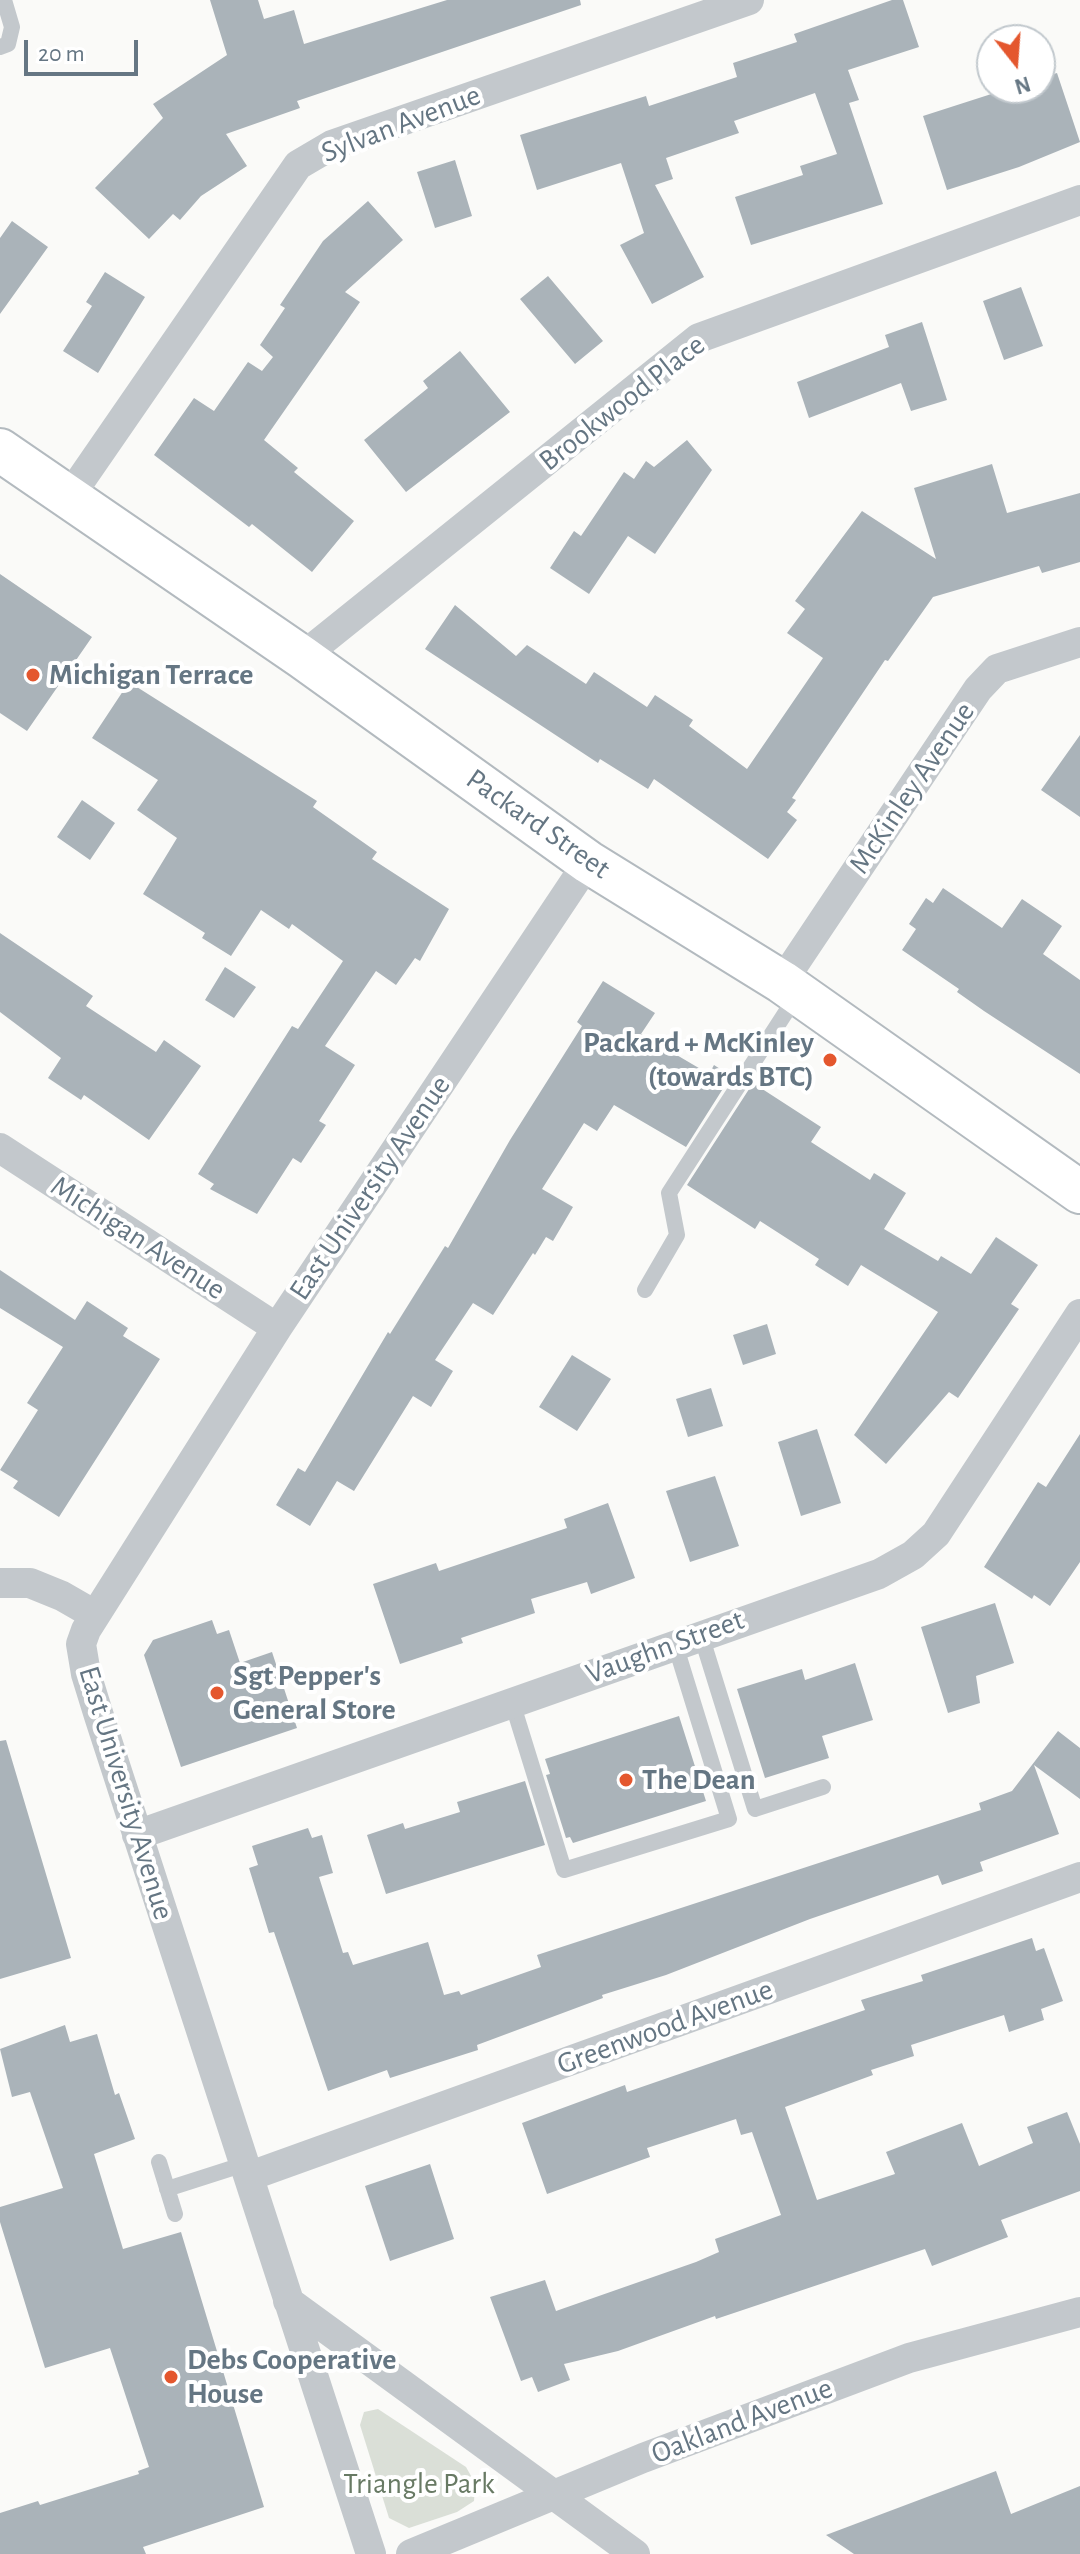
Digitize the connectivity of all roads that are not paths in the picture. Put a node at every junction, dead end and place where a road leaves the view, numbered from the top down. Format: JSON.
{"nodes":[{"id":1,"x":4,"y":0,"type":"edge"},
{"id":2,"x":749,"y":0,"type":"edge"},
{"id":3,"x":0,"y":47,"type":"edge"},
{"id":4,"x":1080,"y":200,"type":"edge"},
{"id":5,"x":0,"y":450,"type":"edge"},
{"id":6,"x":69,"y":497,"type":"junction"},
{"id":7,"x":1080,"y":642,"type":"edge"},
{"id":8,"x":302,"y":657,"type":"junction"},
{"id":9,"x":588,"y":862,"type":"junction"},
{"id":10,"x":790,"y":988,"type":"junction"},
{"id":11,"x":0,"y":1148,"type":"edge"},
{"id":12,"x":1080,"y":1192,"type":"edge"},
{"id":13,"x":645,"y":1290,"type":"dead end"},
{"id":14,"x":1080,"y":1314,"type":"edge"},
{"id":15,"x":277,"y":1328,"type":"junction"},
{"id":16,"x":0,"y":1583,"type":"edge"},
{"id":17,"x":95,"y":1615,"type":"junction"},
{"id":18,"x":688,"y":1639,"type":"junction"},
{"id":19,"x":512,"y":1702,"type":"junction"},
{"id":20,"x":823,"y":1787,"type":"dead end"},
{"id":21,"x":137,"y":1835,"type":"junction"},
{"id":22,"x":1080,"y":1877,"type":"edge"},
{"id":23,"x":159,"y":2162,"type":"dead end"},
{"id":24,"x":248,"y":2170,"type":"junction"},
{"id":25,"x":167,"y":2189,"type":"junction"},
{"id":26,"x":175,"y":2214,"type":"dead end"},
{"id":27,"x":288,"y":2301,"type":"junction"},
{"id":28,"x":1080,"y":2312,"type":"edge"},
{"id":29,"x":552,"y":2497,"type":"junction"},
{"id":30,"x":371,"y":2554,"type":"edge"},
{"id":31,"x":411,"y":2554,"type":"edge"},
{"id":32,"x":635,"y":2554,"type":"edge"}],
"edges":[{"from":1,"to":3,"type":"lane"},
{"from":2,"to":6,"type":"street","name":"Sylvan Avenue"},
{"from":4,"to":8,"type":"street","name":"Brookwood Place"},
{"from":5,"to":6,"type":"main road","name":"Packard Street"},
{"from":6,"to":8,"type":"main road","name":"Packard Street"},
{"from":7,"to":10,"type":"street","name":"McKinley Avenue"},
{"from":8,"to":9,"type":"main road","name":"Packard Street"},
{"from":9,"to":10,"type":"main road","name":"Packard Street"},
{"from":9,"to":15,"type":"street","name":"East University Avenue"},
{"from":10,"to":12,"type":"main road","name":"Packard Street"},
{"from":10,"to":13,"type":"lane"},
{"from":11,"to":15,"type":"street","name":"Michigan Avenue"},
{"from":14,"to":18,"type":"street","name":"Vaughn Street"},
{"from":15,"to":17,"type":"street","name":"East University Avenue"},
{"from":16,"to":17,"type":"street"},
{"from":17,"to":21,"type":"street","name":"East University Avenue"},
{"from":18,"to":19,"type":"street","name":"Vaughn Street"},
{"from":18,"to":19,"type":"lane"},
{"from":18,"to":20,"type":"lane"},
{"from":19,"to":21,"type":"street","name":"Vaughn Street"},
{"from":21,"to":24,"type":"street","name":"East University Avenue"},
{"from":22,"to":24,"type":"street","name":"Greenwood Avenue"},
{"from":23,"to":25,"type":"lane"},
{"from":24,"to":25,"type":"lane"},
{"from":24,"to":27,"type":"street","name":"East University Avenue"},
{"from":25,"to":26,"type":"lane"},
{"from":27,"to":29,"type":"street"},
{"from":27,"to":30,"type":"street","name":"East University Avenue"},
{"from":28,"to":29,"type":"street","name":"Oakland Avenue"},
{"from":29,"to":31,"type":"street","name":"Oakland Avenue"},
{"from":29,"to":32,"type":"street"}]}
